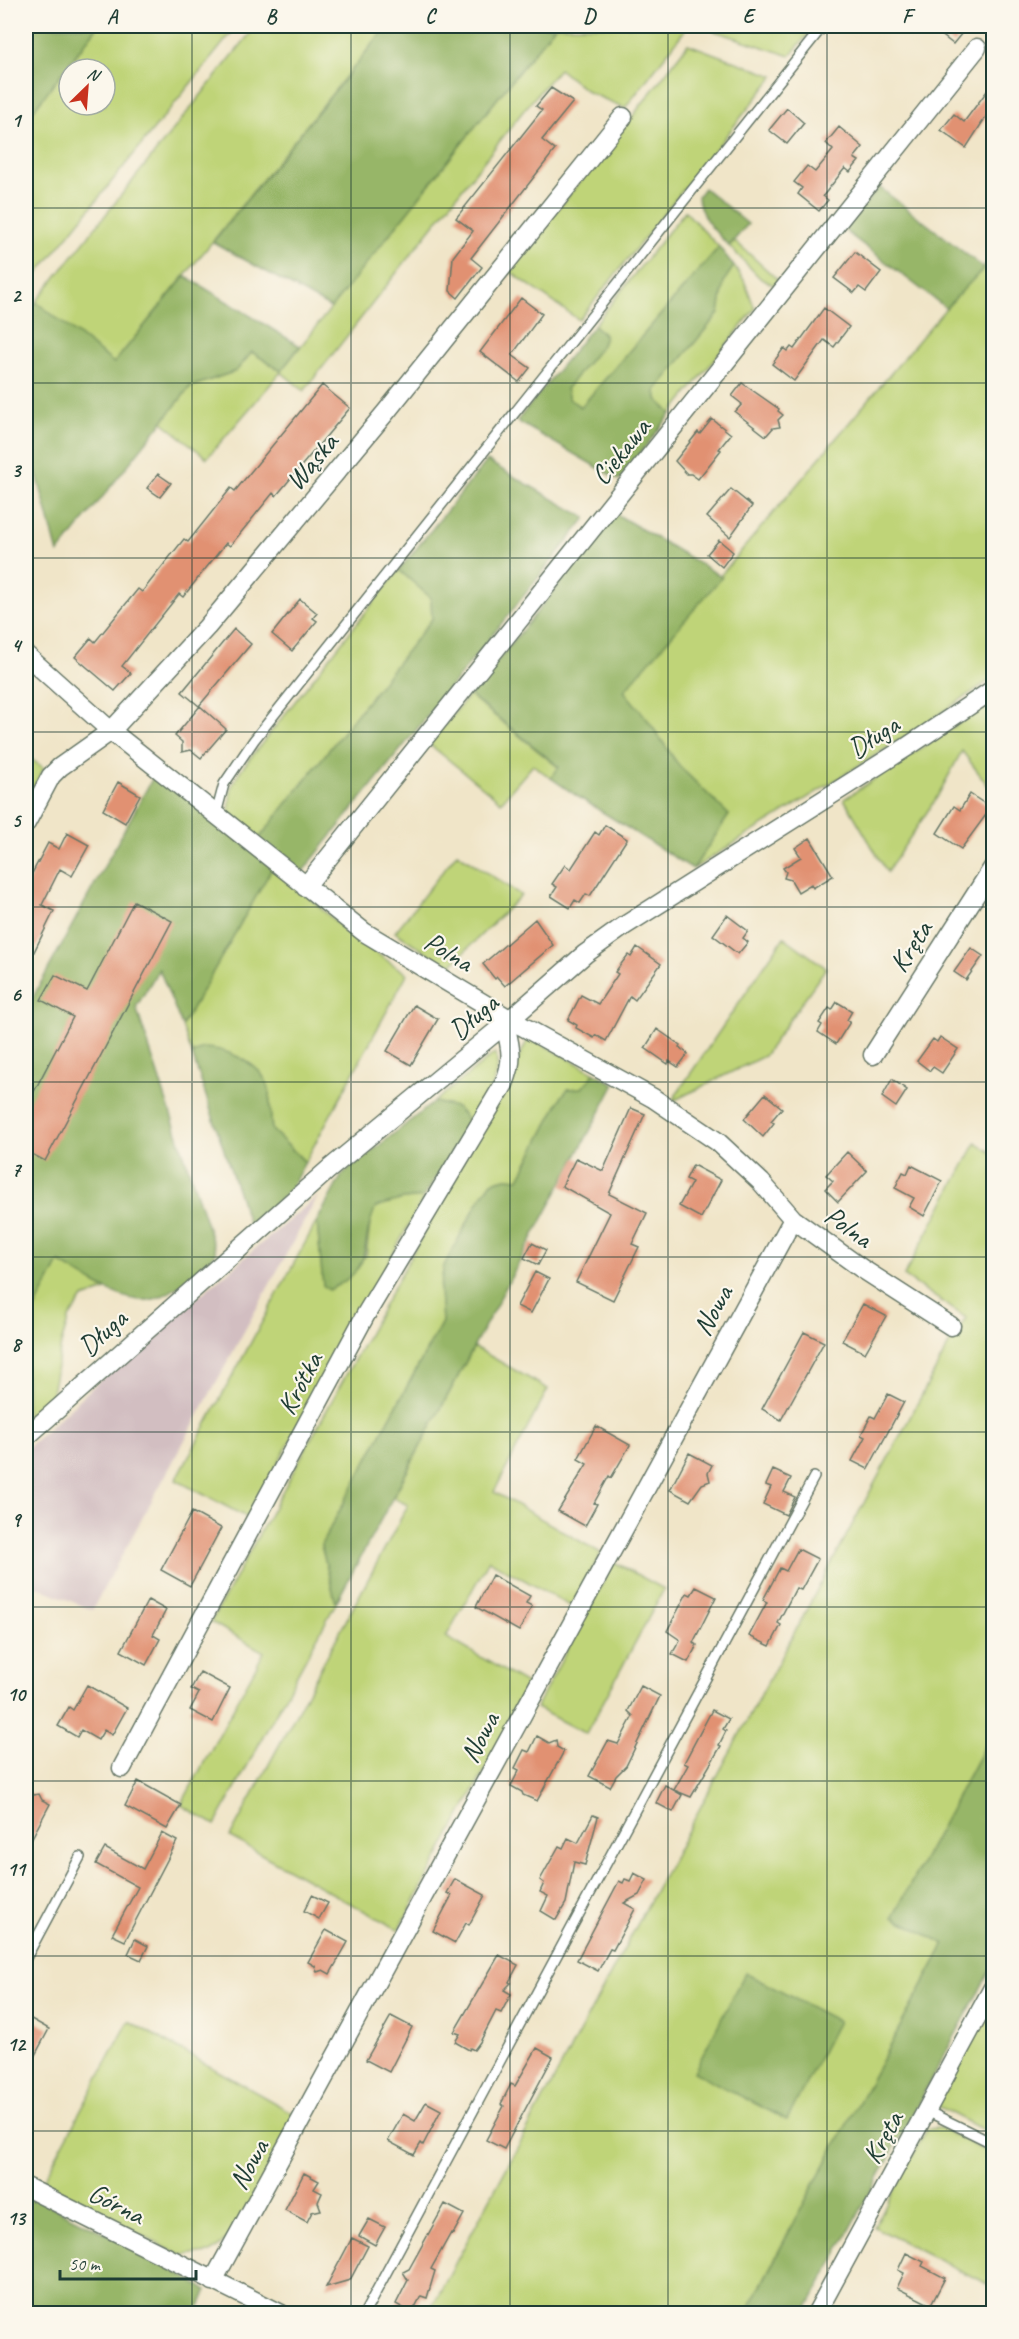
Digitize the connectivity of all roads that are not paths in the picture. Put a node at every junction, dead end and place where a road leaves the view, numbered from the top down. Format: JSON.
{"nodes":[{"id":1,"x":823,"y":26,"type":"edge"},
{"id":2,"x":977,"y":48,"type":"dead end"},
{"id":3,"x":623,"y":117,"type":"dead end"},
{"id":4,"x":26,"y":655,"type":"edge"},
{"id":5,"x":993,"y":689,"type":"edge"},
{"id":6,"x":111,"y":731,"type":"junction"},
{"id":7,"x":216,"y":814,"type":"junction"},
{"id":8,"x":26,"y":823,"type":"edge"},
{"id":9,"x":993,"y":866,"type":"edge"},
{"id":10,"x":305,"y":886,"type":"junction"},
{"id":11,"x":508,"y":1022,"type":"junction"},
{"id":12,"x":873,"y":1055,"type":"dead end"},
{"id":13,"x":793,"y":1219,"type":"junction"},
{"id":14,"x":951,"y":1326,"type":"dead end"},
{"id":15,"x":26,"y":1437,"type":"edge"},
{"id":16,"x":814,"y":1477,"type":"dead end"},
{"id":17,"x":122,"y":1768,"type":"dead end"},
{"id":18,"x":80,"y":1857,"type":"dead end"},
{"id":19,"x":26,"y":1958,"type":"edge"},
{"id":20,"x":993,"y":1986,"type":"edge"},
{"id":21,"x":927,"y":2111,"type":"junction"},
{"id":22,"x":993,"y":2144,"type":"edge"},
{"id":23,"x":26,"y":2187,"type":"edge"},
{"id":24,"x":213,"y":2281,"type":"junction"},
{"id":25,"x":280,"y":2313,"type":"edge"},
{"id":26,"x":364,"y":2313,"type":"edge"},
{"id":27,"x":816,"y":2313,"type":"edge"}],
"edges":[{"from":1,"to":7,"type":"lane"},
{"from":2,"to":10,"type":"street","name":"Ciekawa"},
{"from":3,"to":6,"type":"street","name":"Wąska"},
{"from":4,"to":6,"type":"street","name":"Polna"},
{"from":5,"to":11,"type":"street","name":"Długa"},
{"from":6,"to":7,"type":"street","name":"Polna"},
{"from":6,"to":8,"type":"street","name":"Wąska"},
{"from":7,"to":10,"type":"street","name":"Polna"},
{"from":9,"to":12,"type":"street","name":"Kręta"},
{"from":10,"to":11,"type":"street","name":"Polna"},
{"from":11,"to":13,"type":"street","name":"Polna"},
{"from":11,"to":15,"type":"street","name":"Długa"},
{"from":11,"to":17,"type":"street","name":"Krótka"},
{"from":13,"to":14,"type":"street","name":"Polna"},
{"from":13,"to":24,"type":"street","name":"Nowa"},
{"from":16,"to":26,"type":"lane"},
{"from":18,"to":19,"type":"lane"},
{"from":20,"to":21,"type":"street","name":"Kręta"},
{"from":21,"to":22,"type":"lane"},
{"from":21,"to":27,"type":"street","name":"Kręta"},
{"from":23,"to":24,"type":"street","name":"Górna"},
{"from":24,"to":25,"type":"street","name":"Górna"}]}
